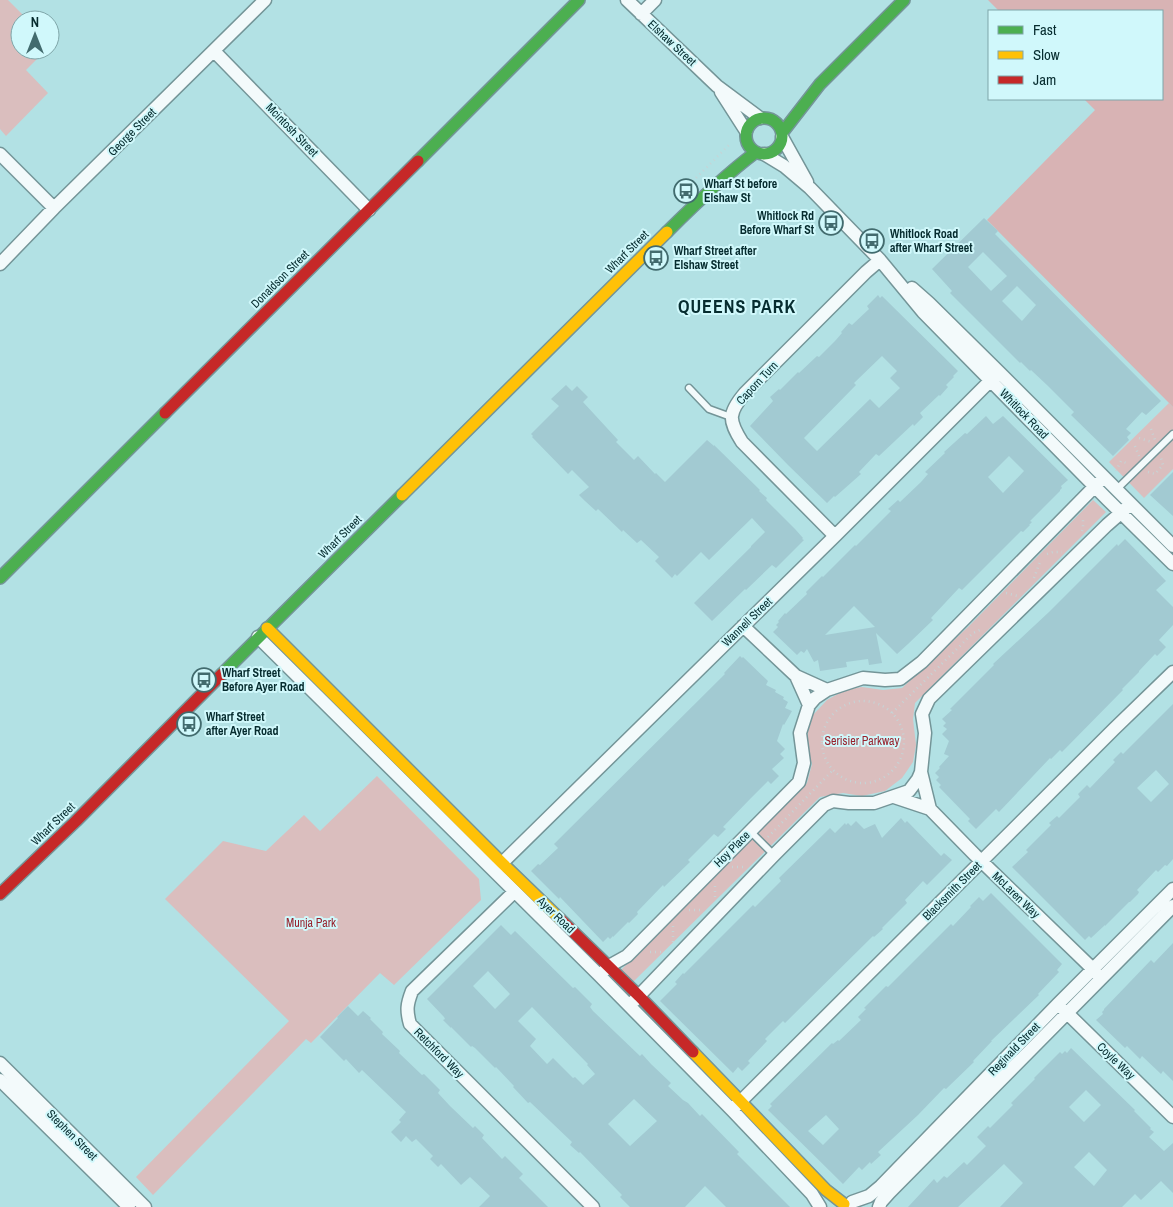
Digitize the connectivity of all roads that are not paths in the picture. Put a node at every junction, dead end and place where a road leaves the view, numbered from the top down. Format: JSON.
{"nodes":[{"id":1,"x":265,"y":0,"type":"edge"},
{"id":2,"x":579,"y":0,"type":"edge"},
{"id":3,"x":627,"y":0,"type":"edge"},
{"id":4,"x":655,"y":0,"type":"edge"},
{"id":5,"x":904,"y":0,"type":"edge"},
{"id":6,"x":641,"y":14,"type":"junction"},
{"id":7,"x":214,"y":51,"type":"junction"},
{"id":8,"x":820,"y":84,"type":"junction"},
{"id":9,"x":717,"y":86,"type":"junction"},
{"id":10,"x":791,"y":104,"type":"dead end"},
{"id":11,"x":769,"y":117,"type":"junction"},
{"id":12,"x":746,"y":135,"type":"junction"},
{"id":13,"x":782,"y":135,"type":"junction"},
{"id":14,"x":760,"y":153,"type":"junction"},
{"id":15,"x":0,"y":154,"type":"edge"},
{"id":16,"x":810,"y":188,"type":"junction"},
{"id":17,"x":699,"y":200,"type":"junction"},
{"id":18,"x":54,"y":208,"type":"junction"},
{"id":19,"x":369,"y":210,"type":"junction"},
{"id":20,"x":880,"y":260,"type":"junction"},
{"id":21,"x":0,"y":264,"type":"edge"},
{"id":22,"x":995,"y":376,"type":"junction"},
{"id":23,"x":689,"y":388,"type":"dead end"},
{"id":24,"x":732,"y":417,"type":"junction"},
{"id":25,"x":1173,"y":434,"type":"edge"},
{"id":26,"x":1104,"y":477,"type":"junction"},
{"id":27,"x":1094,"y":486,"type":"junction"},
{"id":28,"x":1117,"y":489,"type":"junction"},
{"id":29,"x":1126,"y":508,"type":"junction"},
{"id":30,"x":835,"y":536,"type":"junction"},
{"id":31,"x":1173,"y":546,"type":"edge"},
{"id":32,"x":1173,"y":564,"type":"edge"},
{"id":33,"x":0,"y":578,"type":"edge"},
{"id":34,"x":743,"y":626,"type":"junction"},
{"id":35,"x":267,"y":628,"type":"junction"},
{"id":36,"x":258,"y":637,"type":"junction"},
{"id":37,"x":1173,"y":672,"type":"edge"},
{"id":38,"x":796,"y":676,"type":"junction"},
{"id":39,"x":827,"y":690,"type":"junction"},
{"id":40,"x":812,"y":702,"type":"junction"},
{"id":41,"x":921,"y":772,"type":"junction"},
{"id":42,"x":894,"y":797,"type":"junction"},
{"id":43,"x":930,"y":809,"type":"junction"},
{"id":44,"x":750,"y":831,"type":"junction"},
{"id":45,"x":774,"y":855,"type":"junction"},
{"id":46,"x":981,"y":861,"type":"junction"},
{"id":47,"x":498,"y":867,"type":"junction"},
{"id":48,"x":1173,"y":889,"type":"edge"},
{"id":49,"x":514,"y":892,"type":"junction"},
{"id":50,"x":0,"y":894,"type":"edge"},
{"id":51,"x":1166,"y":913,"type":"edge"},
{"id":52,"x":609,"y":966,"type":"junction"},
{"id":53,"x":1098,"y":974,"type":"junction"},
{"id":54,"x":599,"y":975,"type":"junction"},
{"id":55,"x":639,"y":996,"type":"junction"},
{"id":56,"x":630,"y":1006,"type":"junction"},
{"id":57,"x":1063,"y":1009,"type":"junction"},
{"id":58,"x":0,"y":1063,"type":"edge"},
{"id":59,"x":0,"y":1080,"type":"edge"},
{"id":60,"x":737,"y":1106,"type":"junction"},
{"id":61,"x":1173,"y":1117,"type":"edge"},
{"id":62,"x":845,"y":1204,"type":"edge"},
{"id":63,"x":129,"y":1207,"type":"edge"},
{"id":64,"x":145,"y":1207,"type":"edge"},
{"id":65,"x":593,"y":1207,"type":"edge"},
{"id":66,"x":820,"y":1207,"type":"edge"},
{"id":67,"x":865,"y":1207,"type":"edge"},
{"id":68,"x":879,"y":1207,"type":"edge"}],
"edges":[{"from":1,"to":7,"type":"street","name":"George Street"},
{"from":2,"to":19,"type":"street","name":"Donaldson Street"},
{"from":3,"to":6,"type":"street","name":"Elshaw Street"},
{"from":4,"to":6,"type":"street"},
{"from":5,"to":8,"type":"street"},
{"from":6,"to":9,"type":"street","name":"Elshaw Street"},
{"from":7,"to":18,"type":"street","name":"George Street"},
{"from":7,"to":19,"type":"street","name":"Mcintosh Street"},
{"from":8,"to":10,"type":"street"},
{"from":8,"to":13,"type":"street"},
{"from":9,"to":11,"type":"street","name":"Elshaw Street"},
{"from":9,"to":12,"type":"street","name":"Elshaw Street"},
{"from":11,"to":12,"type":"street"},
{"from":11,"to":13,"type":"street"},
{"from":12,"to":14,"type":"street"},
{"from":12,"to":17,"type":"street","name":"Wharf Street"},
{"from":13,"to":14,"type":"street"},
{"from":13,"to":16,"type":"street","name":"Whitlock Road"},
{"from":14,"to":16,"type":"street","name":"Whitlock Road"},
{"from":14,"to":17,"type":"street","name":"Wharf Street"},
{"from":15,"to":18,"type":"street"},
{"from":16,"to":20,"type":"street","name":"Whitlock Road"},
{"from":17,"to":35,"type":"street","name":"Wharf Street"},
{"from":18,"to":21,"type":"street","name":"George Street"},
{"from":19,"to":33,"type":"street","name":"Donaldson Street"},
{"from":20,"to":22,"type":"street","name":"Whitlock Road"},
{"from":20,"to":24,"type":"street","name":"Caporn Turn"},
{"from":22,"to":26,"type":"street","name":"Whitlock Road"},
{"from":22,"to":27,"type":"street","name":"Whitlock Road"},
{"from":22,"to":30,"type":"street","name":"Wannell Street"},
{"from":23,"to":24,"type":"lane"},
{"from":24,"to":30,"type":"street","name":"Caporn Turn"},
{"from":25,"to":28,"type":"lane"},
{"from":26,"to":27,"type":"street"},
{"from":26,"to":28,"type":"street","name":"Whitlock Road"},
{"from":27,"to":29,"type":"street","name":"Whitlock Road"},
{"from":27,"to":39,"type":"street"},
{"from":28,"to":29,"type":"street","name":"Whitlock Road"},
{"from":29,"to":31,"type":"street","name":"Whitlock Road"},
{"from":29,"to":32,"type":"street","name":"Whitlock Road"},
{"from":29,"to":41,"type":"street"},
{"from":30,"to":34,"type":"street","name":"Wannell Street"},
{"from":34,"to":38,"type":"street"},
{"from":34,"to":47,"type":"street","name":"Wannell Street"},
{"from":35,"to":36,"type":"street","name":"Wharf Street"},
{"from":35,"to":47,"type":"street","name":"Ayer Road"},
{"from":36,"to":47,"type":"street","name":"Ayer Road"},
{"from":36,"to":50,"type":"street","name":"Wharf Street"},
{"from":37,"to":46,"type":"street","name":"Blacksmith Street"},
{"from":38,"to":39,"type":"street"},
{"from":38,"to":40,"type":"street"},
{"from":39,"to":40,"type":"street"},
{"from":40,"to":44,"type":"street","name":"Hoy Place"},
{"from":41,"to":42,"type":"street"},
{"from":41,"to":43,"type":"street"},
{"from":42,"to":43,"type":"street","name":"McLaren Way"},
{"from":42,"to":45,"type":"street"},
{"from":43,"to":46,"type":"street","name":"McLaren Way"},
{"from":44,"to":45,"type":"lane"},
{"from":44,"to":52,"type":"street","name":"Hoy Place"},
{"from":45,"to":55,"type":"street"},
{"from":46,"to":53,"type":"street","name":"McLaren Way"},
{"from":46,"to":60,"type":"street","name":"Blacksmith Street"},
{"from":47,"to":49,"type":"street","name":"Ayer Road"},
{"from":47,"to":52,"type":"street","name":"Ayer Road"},
{"from":48,"to":51,"type":"street","name":"Reginald Street"},
{"from":49,"to":54,"type":"street","name":"Ayer Road"},
{"from":49,"to":65,"type":"street","name":"Retchford Way"},
{"from":51,"to":53,"type":"street","name":"Reginald Street"},
{"from":52,"to":54,"type":"street","name":"Hoy Place"},
{"from":52,"to":55,"type":"street","name":"Ayer Road"},
{"from":53,"to":57,"type":"street","name":"Reginald Street"},
{"from":54,"to":56,"type":"street","name":"Ayer Road"},
{"from":55,"to":56,"type":"street"},
{"from":55,"to":60,"type":"street","name":"Ayer Road"},
{"from":56,"to":60,"type":"street","name":"Ayer Road"},
{"from":57,"to":61,"type":"street","name":"Coyle Way"},
{"from":57,"to":62,"type":"street","name":"Reginald Street"},
{"from":57,"to":68,"type":"street","name":"Reginald Street"},
{"from":58,"to":64,"type":"street","name":"Stephen Street"},
{"from":59,"to":63,"type":"street","name":"Stephen Street"},
{"from":60,"to":62,"type":"street","name":"Ayer Road"},
{"from":60,"to":66,"type":"street","name":"Ayer Road"},
{"from":62,"to":67,"type":"street"}]}
